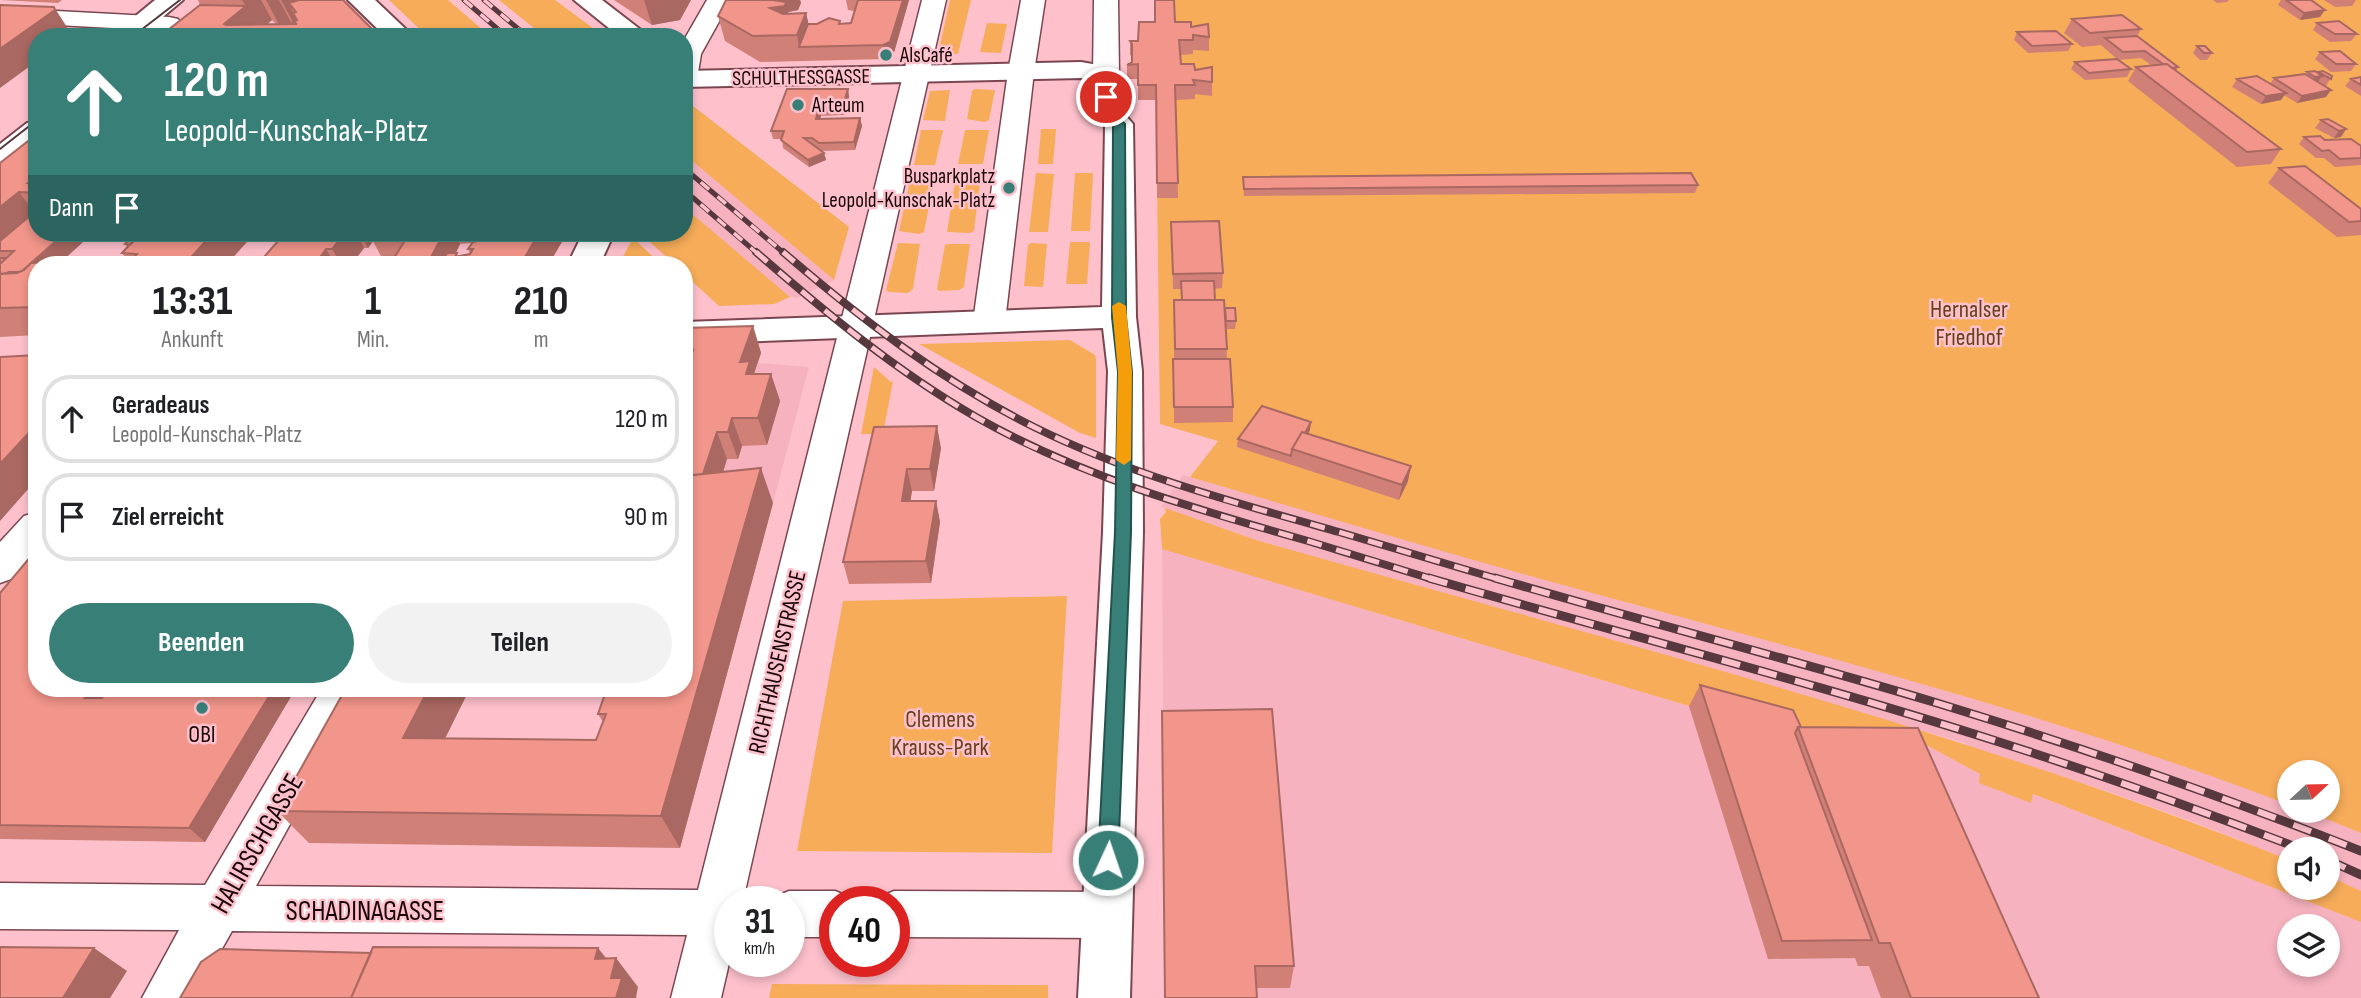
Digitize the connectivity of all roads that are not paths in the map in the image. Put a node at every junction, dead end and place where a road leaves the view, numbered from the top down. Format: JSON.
{"nodes":[{"id":1,"x":360,"y":0,"type":"edge"},
{"id":2,"x":586,"y":0,"type":"edge"},
{"id":3,"x":719,"y":0,"type":"edge"},
{"id":4,"x":934,"y":0,"type":"edge"},
{"id":5,"x":1033,"y":0,"type":"edge"},
{"id":6,"x":1106,"y":0,"type":"edge"},
{"id":7,"x":0,"y":15,"type":"edge"},
{"id":8,"x":153,"y":21,"type":"edge"},
{"id":9,"x":391,"y":28,"type":"edge"},
{"id":10,"x":625,"y":28,"type":"edge"},
{"id":11,"x":693,"y":47,"type":"edge"},
{"id":12,"x":1021,"y":72,"type":"junction"},
{"id":13,"x":917,"y":74,"type":"junction"},
{"id":14,"x":1106,"y":74,"type":"junction"},
{"id":15,"x":693,"y":79,"type":"edge"},
{"id":16,"x":28,"y":109,"type":"edge"},
{"id":17,"x":0,"y":130,"type":"edge"},
{"id":18,"x":28,"y":136,"type":"edge"},
{"id":19,"x":0,"y":158,"type":"edge"},
{"id":20,"x":1119,"y":317,"type":"junction"},
{"id":21,"x":989,"y":322,"type":"junction"},
{"id":22,"x":857,"y":327,"type":"junction"},
{"id":23,"x":693,"y":333,"type":"edge"},
{"id":24,"x":28,"y":536,"type":"edge"},
{"id":25,"x":0,"y":568,"type":"edge"},
{"id":26,"x":339,"y":697,"type":"edge"},
{"id":27,"x":729,"y":886,"type":"edge"},
{"id":28,"x":0,"y":906,"type":"edge"},
{"id":29,"x":219,"y":909,"type":"junction"},
{"id":30,"x":714,"y":913,"type":"edge"},
{"id":31,"x":910,"y":914,"type":"edge"},
{"id":32,"x":1106,"y":915,"type":"junction"},
{"id":33,"x":714,"y":941,"type":"edge"},
{"id":34,"x":167,"y":998,"type":"edge"},
{"id":35,"x":696,"y":998,"type":"edge"},
{"id":36,"x":1104,"y":998,"type":"edge"}],
"edges":[{"from":1,"to":9,"type":"street"},
{"from":2,"to":10,"type":"street"},
{"from":3,"to":11,"type":"street"},
{"from":4,"to":13,"type":"street","name":"RICHTHAUSENSTRASSE"},
{"from":5,"to":12,"type":"street"},
{"from":6,"to":14,"type":"street"},
{"from":7,"to":8,"type":"street"},
{"from":12,"to":13,"type":"street","name":"SCHULTHESSGASSE"},
{"from":12,"to":14,"type":"street","name":"SCHULTHESSGASSE"},
{"from":12,"to":21,"type":"street"},
{"from":13,"to":15,"type":"street","name":"SCHULTHESSGASSE"},
{"from":13,"to":22,"type":"street","name":"RICHTHAUSENSTRASSE"},
{"from":14,"to":20,"type":"street"},
{"from":16,"to":17,"type":"street"},
{"from":18,"to":19,"type":"street"},
{"from":20,"to":21,"type":"street"},
{"from":20,"to":32,"type":"street"},
{"from":21,"to":22,"type":"street"},
{"from":22,"to":23,"type":"street"},
{"from":22,"to":27,"type":"street","name":"RICHTHAUSENSTRASSE"},
{"from":24,"to":25,"type":"street"},
{"from":26,"to":29,"type":"street","name":"HALIRSCHGASSE"},
{"from":28,"to":29,"type":"street","name":"SCHADINAGASSE"},
{"from":29,"to":30,"type":"street","name":"SCHADINAGASSE"},
{"from":29,"to":34,"type":"street","name":"HALIRSCHGASSE"},
{"from":31,"to":32,"type":"street"},
{"from":32,"to":36,"type":"street"},
{"from":33,"to":35,"type":"street","name":"RICHTHAUSENSTRASSE"}]}
